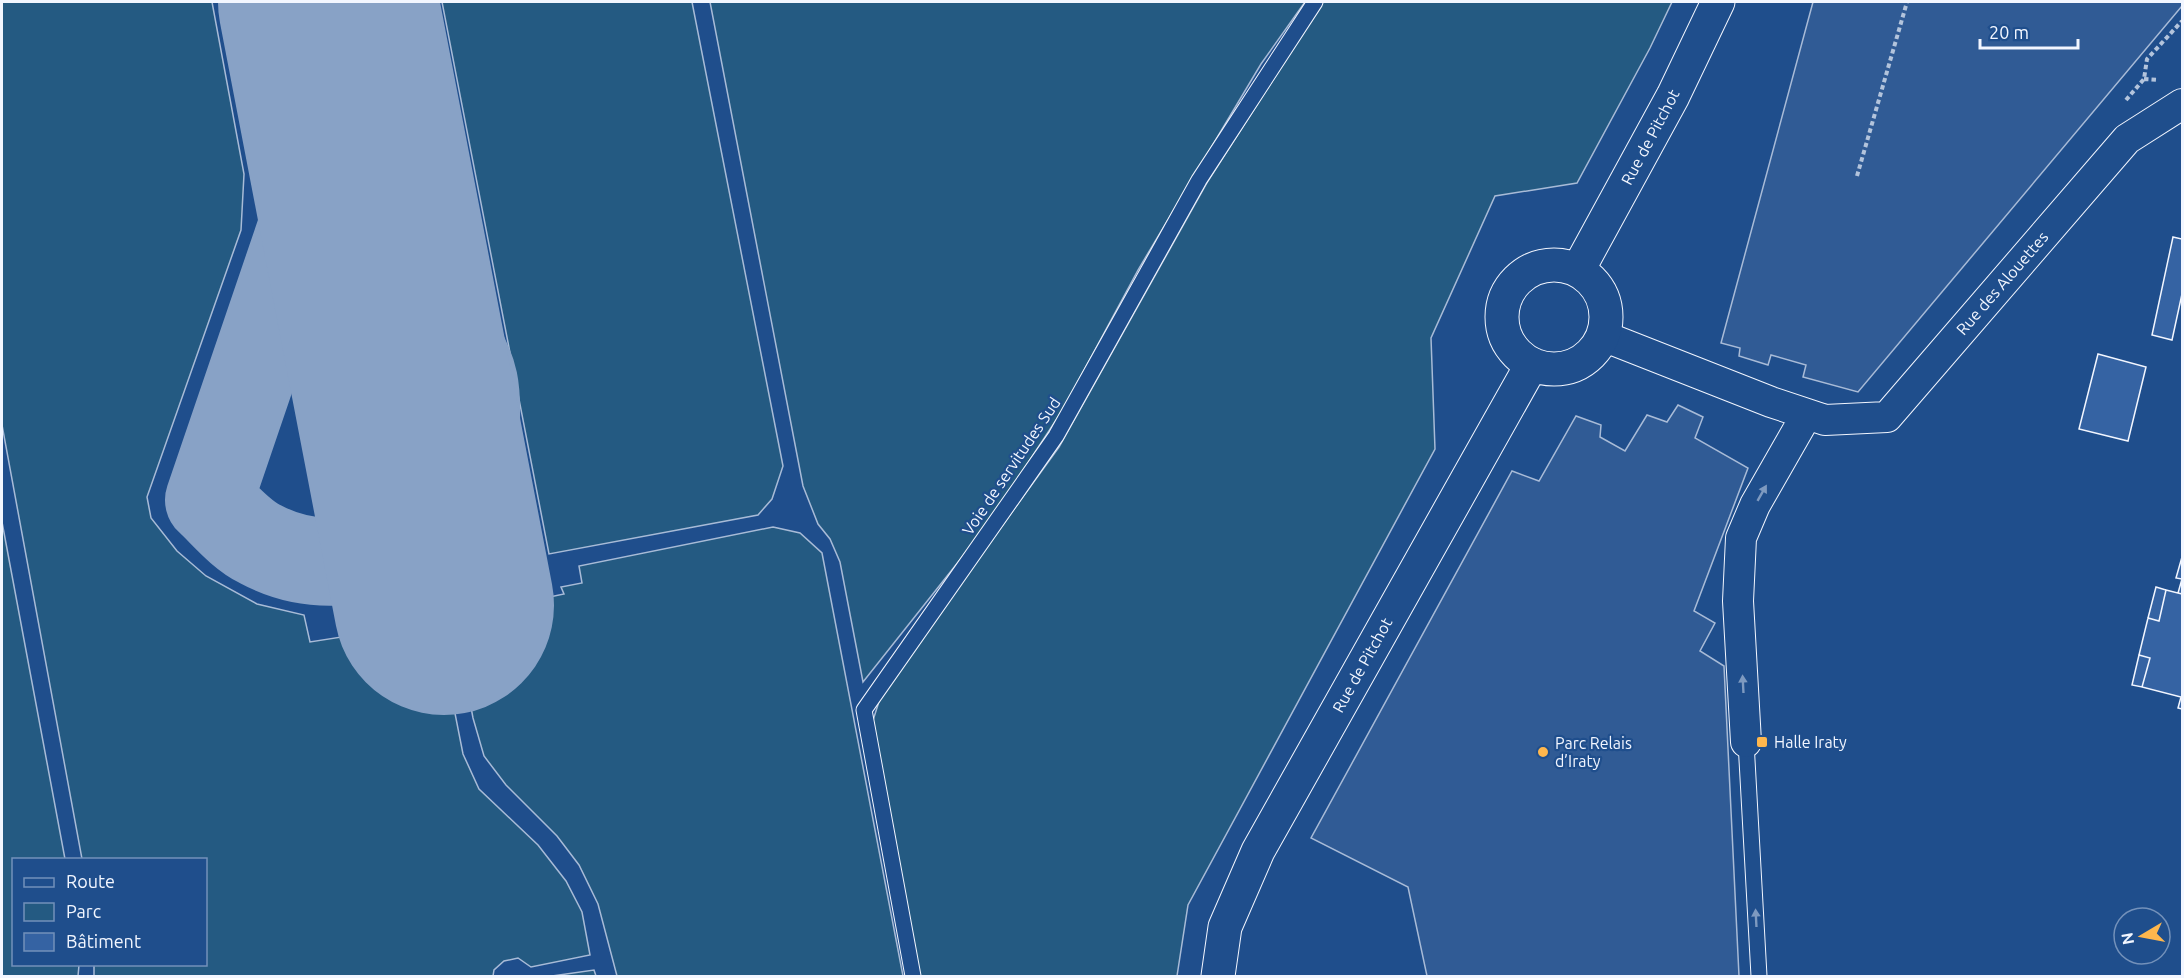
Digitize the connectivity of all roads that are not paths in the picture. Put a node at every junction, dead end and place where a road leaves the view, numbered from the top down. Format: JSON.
{"nodes":[{"id":1,"x":1315,"y":2,"type":"edge"},
{"id":2,"x":1718,"y":2,"type":"edge"},
{"id":3,"x":2182,"y":104,"type":"edge"},
{"id":4,"x":1578,"y":270,"type":"junction"},
{"id":5,"x":1603,"y":336,"type":"junction"},
{"id":6,"x":1532,"y":364,"type":"junction"},
{"id":7,"x":1807,"y":414,"type":"junction"},
{"id":8,"x":1746,"y":742,"type":"joint"},
{"id":9,"x":913,"y":976,"type":"edge"},
{"id":10,"x":1218,"y":976,"type":"edge"},
{"id":11,"x":1759,"y":976,"type":"edge"}],
"edges":[{"from":1,"to":9,"type":"lane","name":"Voie de servitudes Sud"},
{"from":2,"to":4,"type":"street","name":"Rue de Pitchot"},
{"from":3,"to":7,"type":"street","name":"Rue des Alouettes"},
{"from":4,"to":5,"type":"street"},
{"from":4,"to":6,"type":"street"},
{"from":5,"to":6,"type":"street"},
{"from":5,"to":7,"type":"street","name":"Rue des Alouettes"},
{"from":6,"to":10,"type":"street","name":"Rue de Pitchot"},
{"from":8,"to":7,"type":"street","one_way":true},
{"from":11,"to":8,"type":"lane","one_way":true}]}
